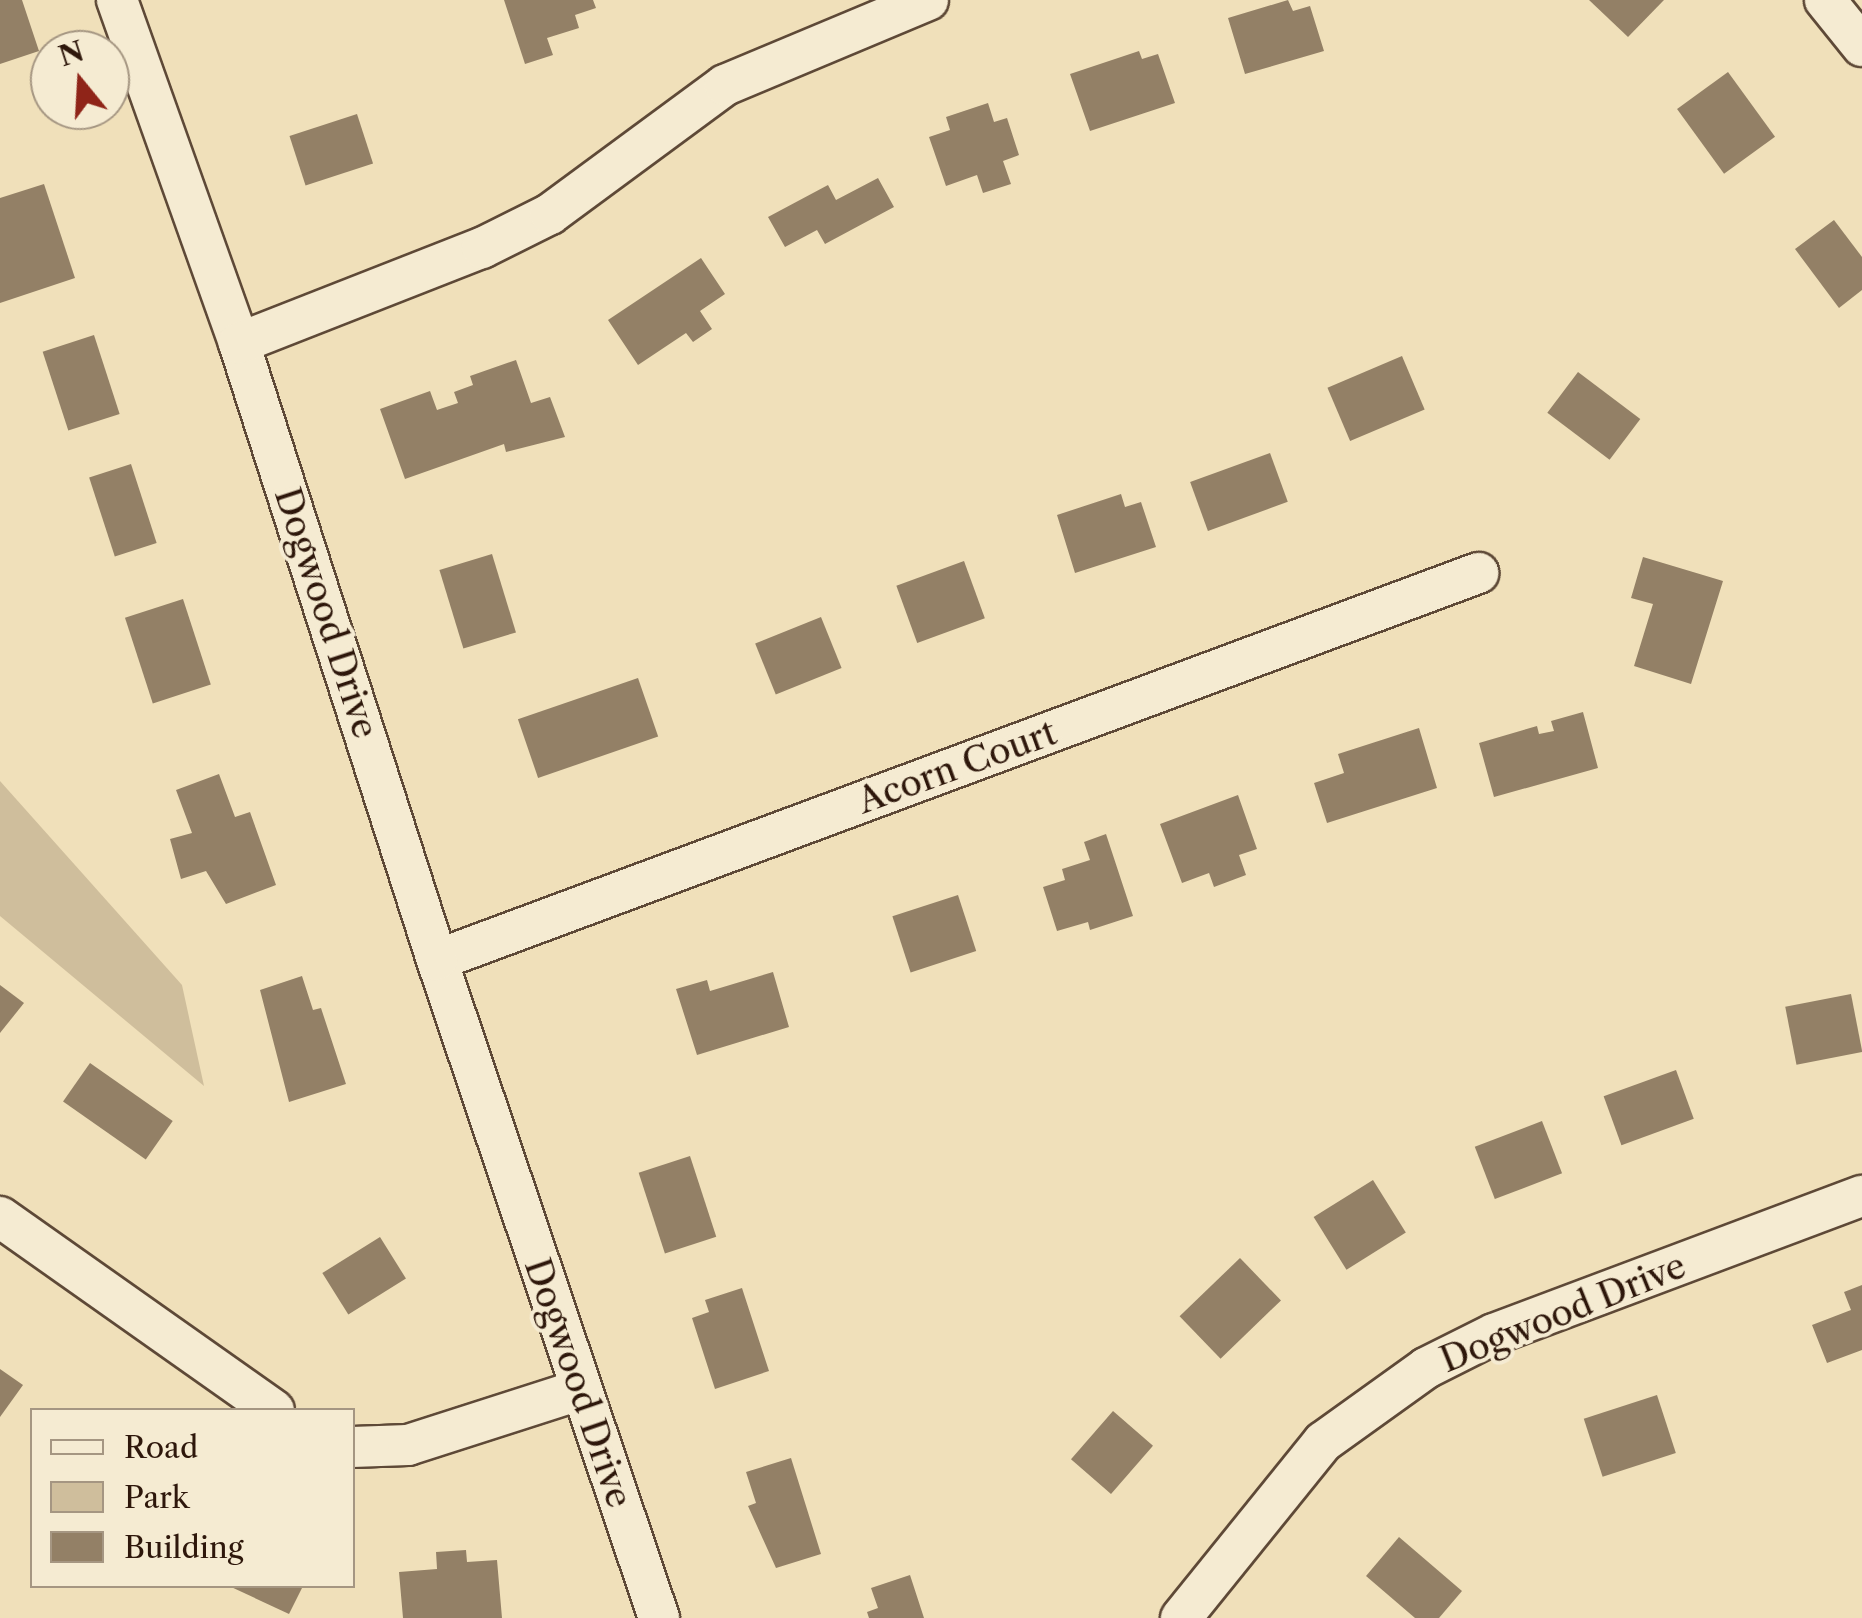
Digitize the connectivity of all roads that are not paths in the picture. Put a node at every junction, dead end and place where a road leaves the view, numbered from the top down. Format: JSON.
{"nodes":[{"id":1,"x":117,"y":0,"type":"edge"},
{"id":2,"x":1826,"y":0,"type":"edge"},
{"id":3,"x":902,"y":4,"type":"edge"},
{"id":4,"x":1862,"y":46,"type":"edge"},
{"id":5,"x":239,"y":343,"type":"junction"},
{"id":6,"x":1478,"y":573,"type":"dead end"},
{"id":7,"x":436,"y":960,"type":"junction"},
{"id":8,"x":1862,"y":1196,"type":"edge"},
{"id":9,"x":0,"y":1217,"type":"edge"},
{"id":10,"x":579,"y":1390,"type":"junction"},
{"id":11,"x":271,"y":1408,"type":"edge"},
{"id":12,"x":355,"y":1447,"type":"edge"},
{"id":13,"x":1187,"y":1616,"type":"edge"},
{"id":14,"x":659,"y":1618,"type":"edge"}],
"edges":[{"from":1,"to":5,"type":"street","name":"Dogwood Drive"},
{"from":2,"to":4,"type":"street"},
{"from":3,"to":5,"type":"street"},
{"from":5,"to":7,"type":"street","name":"Dogwood Drive"},
{"from":6,"to":7,"type":"street","name":"Acorn Court"},
{"from":7,"to":10,"type":"street","name":"Dogwood Drive"},
{"from":8,"to":13,"type":"street","name":"Dogwood Drive"},
{"from":9,"to":11,"type":"street"},
{"from":10,"to":12,"type":"street"},
{"from":10,"to":14,"type":"street","name":"Dogwood Drive"}]}
